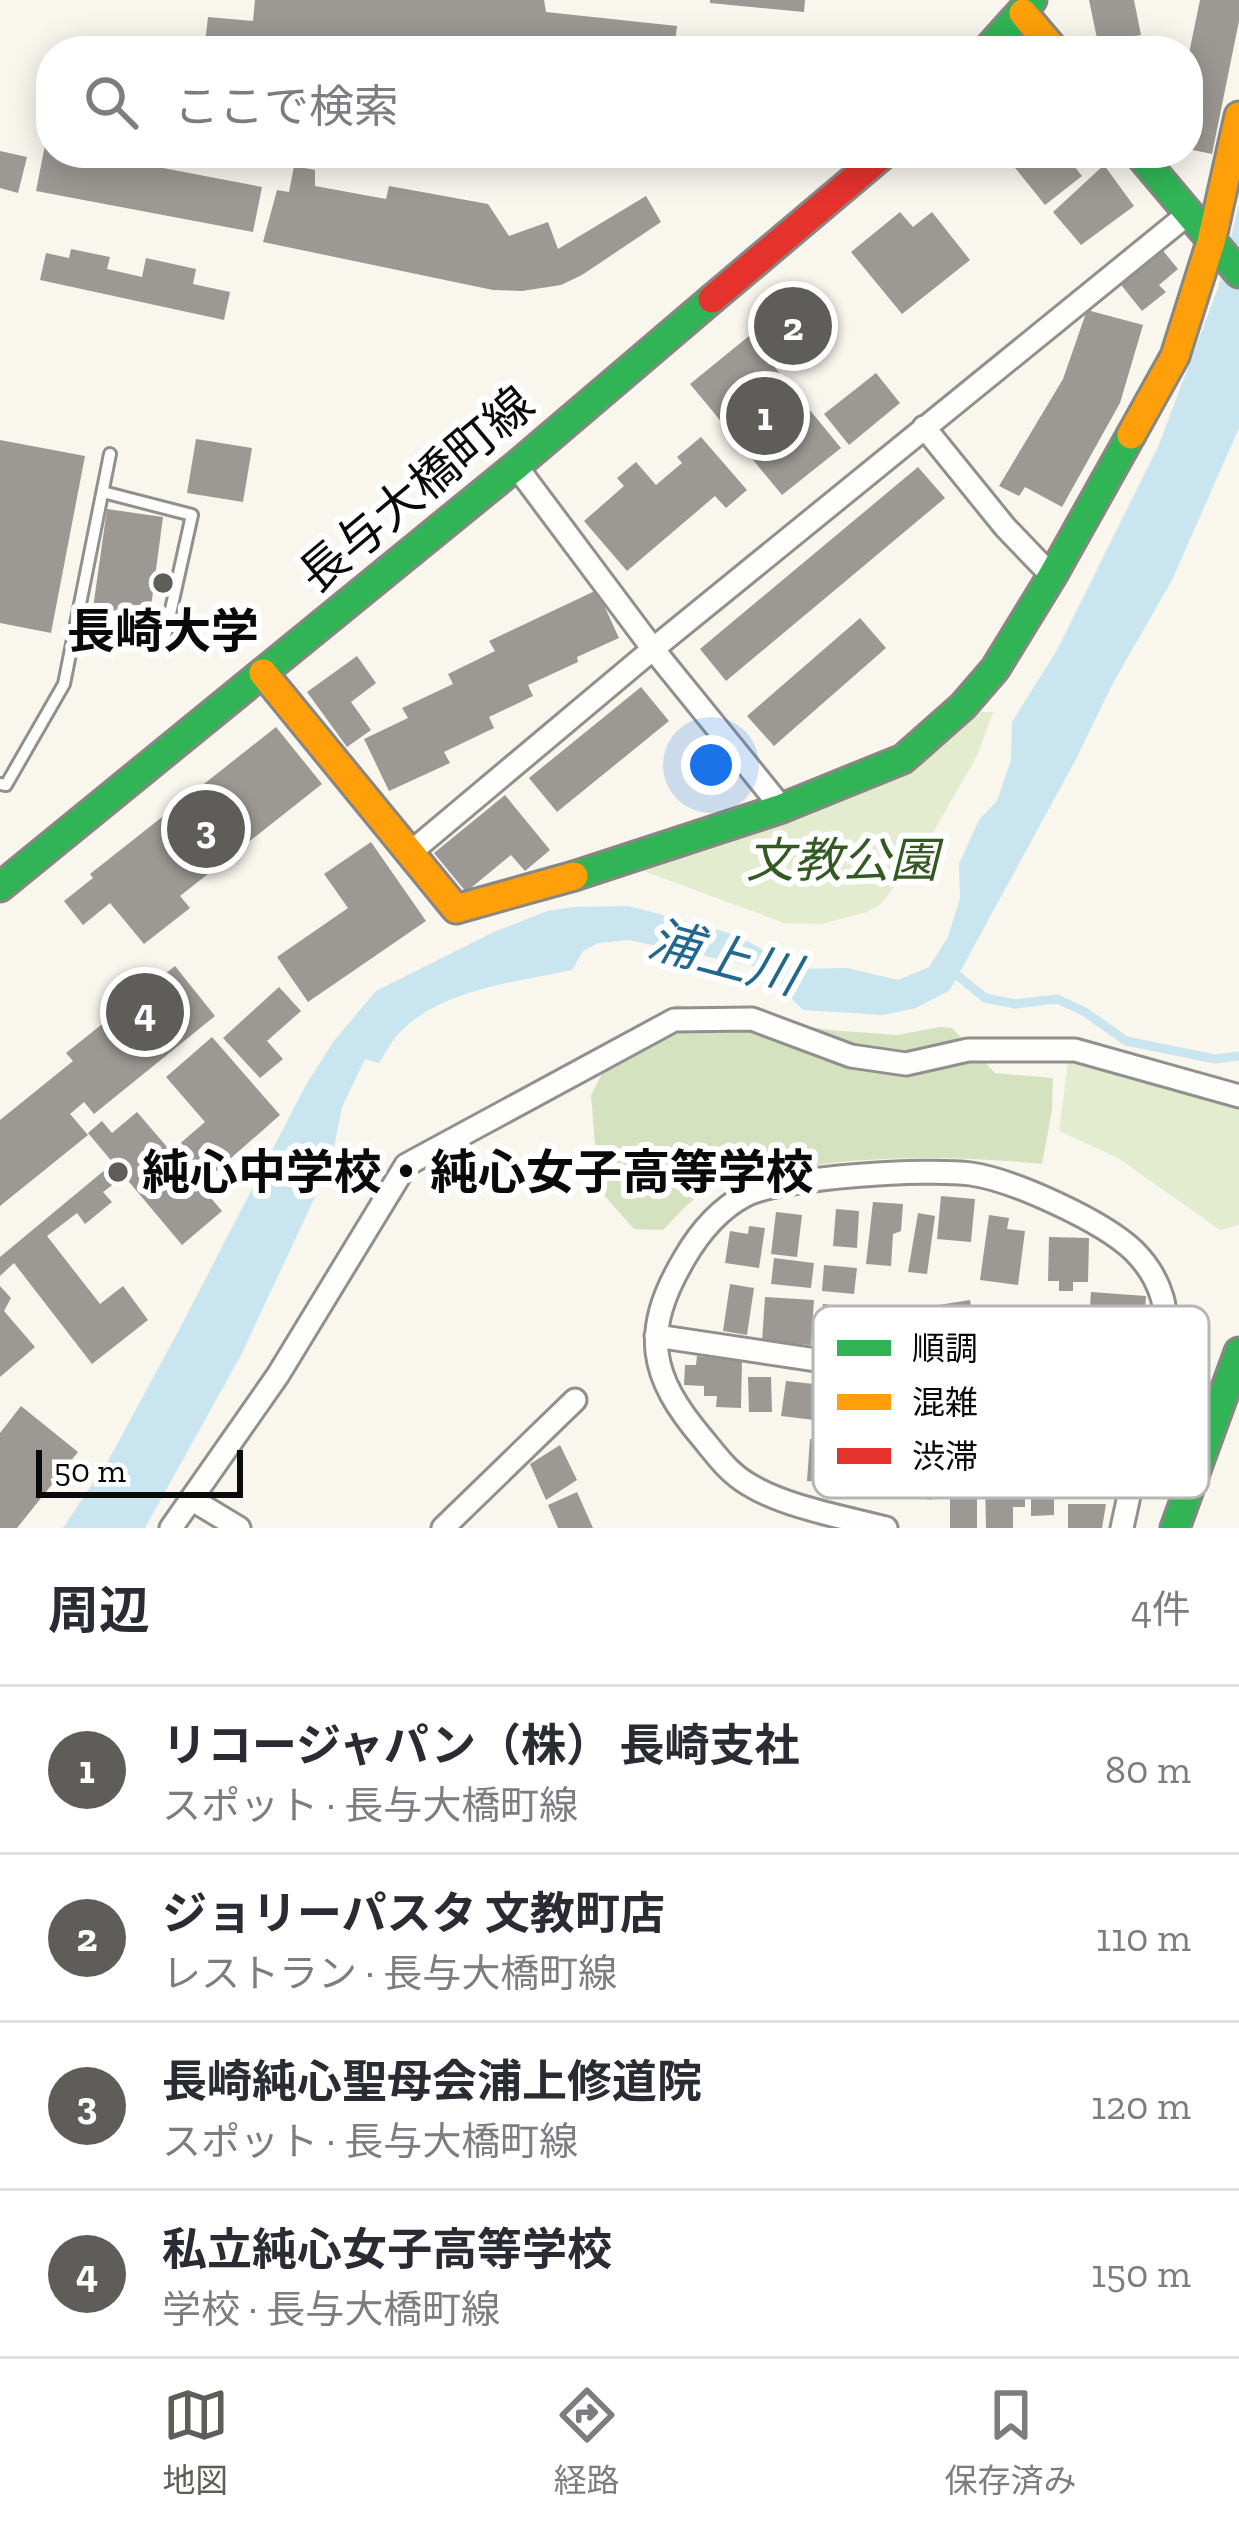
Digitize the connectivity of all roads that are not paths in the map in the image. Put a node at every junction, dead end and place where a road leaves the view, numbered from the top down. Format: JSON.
{"nodes":[{"id":1,"x":1028,"y":6,"type":"edge"},
{"id":2,"x":1000,"y":36,"type":"edge"},
{"id":3,"x":1046,"y":36,"type":"edge"},
{"id":4,"x":1239,"y":116,"type":"edge"},
{"id":5,"x":867,"y":168,"type":"edge"},
{"id":6,"x":1150,"y":168,"type":"edge"},
{"id":7,"x":1188,"y":214,"type":"junction"},
{"id":8,"x":1211,"y":242,"type":"junction"},
{"id":9,"x":1239,"y":273,"type":"edge"},
{"id":10,"x":924,"y":427,"type":"junction"},
{"id":11,"x":110,"y":454,"type":"dead end"},
{"id":12,"x":516,"y":466,"type":"junction"},
{"id":13,"x":103,"y":492,"type":"junction"},
{"id":14,"x":1052,"y":576,"type":"junction"},
{"id":15,"x":76,"y":623,"type":"junction"},
{"id":16,"x":653,"y":649,"type":"junction"},
{"id":17,"x":263,"y":673,"type":"junction"},
{"id":18,"x":0,"y":784,"type":"edge"},
{"id":19,"x":782,"y":808,"type":"junction"},
{"id":20,"x":411,"y":853,"type":"junction"},
{"id":21,"x":0,"y":887,"type":"edge"},
{"id":22,"x":1239,"y":1096,"type":"edge"},
{"id":23,"x":1163,"y":1306,"type":"edge"},
{"id":24,"x":656,"y":1336,"type":"junction"},
{"id":25,"x":1239,"y":1352,"type":"edge"},
{"id":26,"x":813,"y":1359,"type":"edge"},
{"id":27,"x":574,"y":1400,"type":"dead end"},
{"id":28,"x":1209,"y":1434,"type":"edge"},
{"id":29,"x":748,"y":1484,"type":"junction"},
{"id":30,"x":1129,"y":1498,"type":"edge"},
{"id":31,"x":1186,"y":1498,"type":"edge"},
{"id":32,"x":191,"y":1499,"type":"junction"},
{"id":33,"x":742,"y":1510,"type":"dead end"},
{"id":34,"x":871,"y":1526,"type":"edge"},
{"id":35,"x":171,"y":1528,"type":"edge"},
{"id":36,"x":239,"y":1528,"type":"edge"},
{"id":37,"x":443,"y":1528,"type":"edge"},
{"id":38,"x":1122,"y":1528,"type":"edge"},
{"id":39,"x":1175,"y":1528,"type":"edge"}],
"edges":[{"from":1,"to":2,"type":"main road"},
{"from":1,"to":3,"type":"main road"},
{"from":4,"to":8,"type":"main road"},
{"from":5,"to":12,"type":"main road","name":"長与大橋町線"},
{"from":6,"to":7,"type":"main road"},
{"from":7,"to":8,"type":"main road"},
{"from":7,"to":10,"type":"street"},
{"from":8,"to":9,"type":"main road"},
{"from":8,"to":14,"type":"main road"},
{"from":10,"to":14,"type":"street"},
{"from":10,"to":16,"type":"street"},
{"from":11,"to":13,"type":"lane"},
{"from":12,"to":16,"type":"street"},
{"from":12,"to":17,"type":"main road","name":"長与大橋町線"},
{"from":13,"to":15,"type":"lane"},
{"from":13,"to":15,"type":"lane"},
{"from":14,"to":19,"type":"main road"},
{"from":15,"to":18,"type":"lane"},
{"from":16,"to":19,"type":"street"},
{"from":16,"to":20,"type":"street"},
{"from":17,"to":20,"type":"main road"},
{"from":17,"to":21,"type":"main road","name":"長与大橋町線"},
{"from":19,"to":20,"type":"main road"},
{"from":22,"to":32,"type":"street"},
{"from":23,"to":24,"type":"street"},
{"from":24,"to":26,"type":"street"},
{"from":24,"to":29,"type":"street"},
{"from":25,"to":28,"type":"main road"},
{"from":27,"to":37,"type":"street"},
{"from":29,"to":33,"type":"street"},
{"from":29,"to":34,"type":"street"},
{"from":30,"to":38,"type":"street"},
{"from":31,"to":39,"type":"main road"},
{"from":32,"to":35,"type":"street"},
{"from":32,"to":36,"type":"street"}]}
